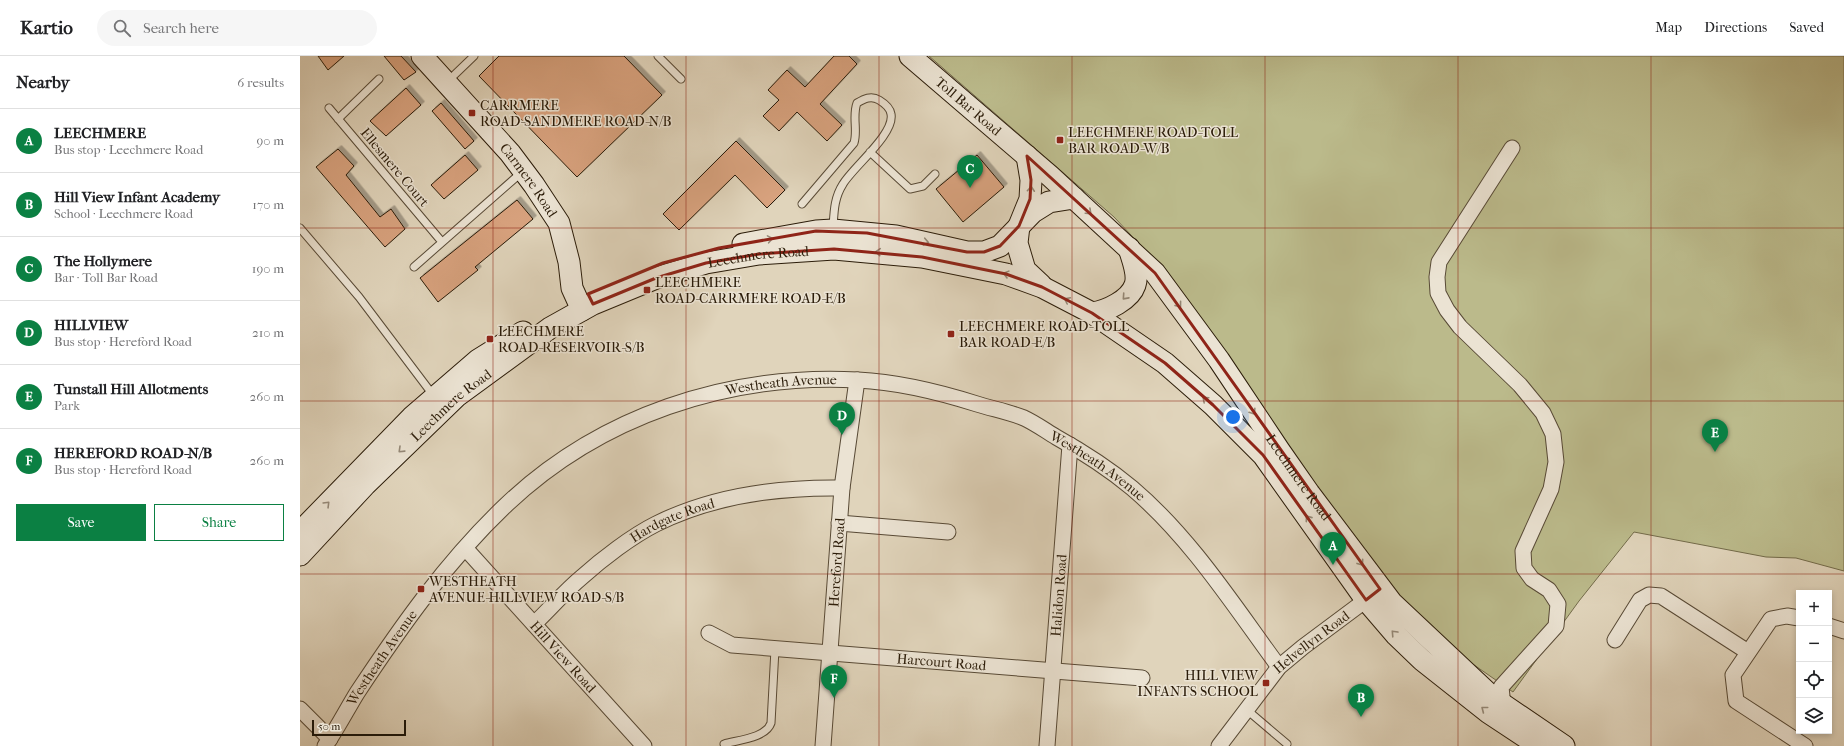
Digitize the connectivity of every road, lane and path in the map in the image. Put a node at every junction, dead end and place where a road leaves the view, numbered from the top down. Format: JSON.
{"nodes":[{"id":1,"x":422,"y":56,"type":"edge"},
{"id":2,"x":474,"y":56,"type":"edge"},
{"id":3,"x":658,"y":56,"type":"edge"},
{"id":4,"x":910,"y":56,"type":"edge"},
{"id":5,"x":379,"y":79,"type":"dead end"},
{"id":6,"x":681,"y":79,"type":"dead end"},
{"id":7,"x":445,"y":83,"type":"junction"},
{"id":8,"x":329,"y":108,"type":"dead end"},
{"id":9,"x":338,"y":119,"type":"junction"},
{"id":10,"x":1512,"y":148,"type":"dead end"},
{"id":11,"x":870,"y":152,"type":"junction"},
{"id":12,"x":1027,"y":156,"type":"junction"},
{"id":13,"x":523,"y":171,"type":"junction"},
{"id":14,"x":936,"y":174,"type":"dead end"},
{"id":15,"x":1050,"y":176,"type":"joint"},
{"id":16,"x":1074,"y":198,"type":"junction"},
{"id":17,"x":802,"y":204,"type":"dead end"},
{"id":18,"x":1019,"y":226,"type":"junction"},
{"id":19,"x":300,"y":228,"type":"edge"},
{"id":20,"x":833,"y":230,"type":"junction"},
{"id":21,"x":442,"y":242,"type":"junction"},
{"id":22,"x":1129,"y":248,"type":"junction"},
{"id":23,"x":414,"y":267,"type":"dead end"},
{"id":24,"x":1042,"y":287,"type":"junction"},
{"id":25,"x":585,"y":302,"type":"junction"},
{"id":26,"x":1092,"y":313,"type":"junction"},
{"id":27,"x":857,"y":380,"type":"junction"},
{"id":28,"x":434,"y":397,"type":"junction"},
{"id":29,"x":1070,"y":445,"type":"junction"},
{"id":30,"x":842,"y":488,"type":"junction"},
{"id":31,"x":839,"y":523,"type":"junction"},
{"id":32,"x":300,"y":532,"type":"edge"},
{"id":33,"x":948,"y":532,"type":"dead end"},
{"id":34,"x":466,"y":548,"type":"junction"},
{"id":35,"x":300,"y":555,"type":"edge"},
{"id":36,"x":1373,"y":594,"type":"junction"},
{"id":37,"x":1796,"y":618,"type":"edge"},
{"id":38,"x":534,"y":624,"type":"junction"},
{"id":39,"x":1832,"y":627,"type":"edge"},
{"id":40,"x":1844,"y":630,"type":"edge"},
{"id":41,"x":709,"y":633,"type":"dead end"},
{"id":42,"x":1615,"y":640,"type":"dead end"},
{"id":43,"x":775,"y":648,"type":"junction"},
{"id":44,"x":1748,"y":652,"type":"junction"},
{"id":45,"x":830,"y":654,"type":"junction"},
{"id":46,"x":1279,"y":667,"type":"junction"},
{"id":47,"x":1052,"y":671,"type":"junction"},
{"id":48,"x":1142,"y":678,"type":"dead end"},
{"id":49,"x":1503,"y":706,"type":"junction"},
{"id":50,"x":300,"y":709,"type":"edge"},
{"id":51,"x":1247,"y":710,"type":"junction"},
{"id":52,"x":328,"y":743,"type":"edge"},
{"id":53,"x":724,"y":744,"type":"dead end"},
{"id":54,"x":1287,"y":744,"type":"dead end"},
{"id":55,"x":1801,"y":745,"type":"edge"},
{"id":56,"x":644,"y":746,"type":"edge"},
{"id":57,"x":823,"y":746,"type":"edge"},
{"id":58,"x":1046,"y":746,"type":"edge"},
{"id":59,"x":1218,"y":746,"type":"edge"},
{"id":60,"x":1539,"y":746,"type":"edge"},
{"id":61,"x":1564,"y":746,"type":"edge"}],
"edges":[{"from":1,"to":7,"type":"main road","name":"Carmere Road"},
{"from":2,"to":7,"type":"lane"},
{"from":3,"to":6,"type":"lane"},
{"from":4,"to":12,"type":"main road","name":"Toll Bar Road"},
{"from":5,"to":9,"type":"lane"},
{"from":7,"to":13,"type":"main road","name":"Carmere Road"},
{"from":8,"to":9,"type":"lane","name":"Ellesmere Court"},
{"from":9,"to":21,"type":"lane","name":"Ellesmere Court"},
{"from":10,"to":49,"type":"street"},
{"from":11,"to":14,"type":"lane"},
{"from":11,"to":17,"type":"lane"},
{"from":11,"to":20,"type":"lane"},
{"from":12,"to":15,"type":"main road","name":"Toll Bar Road"},
{"from":18,"to":12,"type":"main road","one_way":true},
{"from":13,"to":21,"type":"lane"},
{"from":13,"to":25,"type":"main road","name":"Carmere Road"},
{"from":15,"to":16,"type":"main road","name":"Leechmere Road"},
{"from":16,"to":18,"type":"main road","name":"Leechmere Road"},
{"from":16,"to":22,"type":"main road","name":"Leechmere Road","one_way":true},
{"from":20,"to":18,"type":"main road","name":"Leechmere Road","one_way":true},
{"from":18,"to":24,"type":"main road"},
{"from":19,"to":28,"type":"lane"},
{"from":25,"to":20,"type":"main road","name":"Leechmere Road","one_way":true},
{"from":21,"to":23,"type":"lane"},
{"from":22,"to":26,"type":"main road","one_way":true},
{"from":22,"to":36,"type":"main road","name":"Leechmere Road","one_way":true},
{"from":24,"to":25,"type":"main road","name":"Leechmere Road","one_way":true},
{"from":26,"to":24,"type":"main road","name":"Leechmere Road","one_way":true},
{"from":25,"to":28,"type":"main road","name":"Leechmere Road"},
{"from":25,"to":35,"type":"main road","name":"Leechmere Road","one_way":true},
{"from":36,"to":26,"type":"main road","name":"Leechmere Road","one_way":true},
{"from":27,"to":29,"type":"street","name":"Westheath Avenue"},
{"from":27,"to":30,"type":"street","name":"Hereford Road"},
{"from":27,"to":34,"type":"street","name":"Westheath Avenue"},
{"from":32,"to":28,"type":"main road","name":"Leechmere Road","one_way":true},
{"from":29,"to":46,"type":"street","name":"Westheath Avenue"},
{"from":29,"to":47,"type":"street","name":"Halidon Road"},
{"from":30,"to":31,"type":"street","name":"Hereford Road"},
{"from":30,"to":38,"type":"street","name":"Hardgate Road"},
{"from":31,"to":33,"type":"street"},
{"from":31,"to":45,"type":"street","name":"Hereford Road"},
{"from":34,"to":38,"type":"street","name":"Hill View Road"},
{"from":34,"to":52,"type":"street","name":"Westheath Avenue"},
{"from":36,"to":46,"type":"street","name":"Helvellyn Road"},
{"from":36,"to":49,"type":"main road","name":"Leechmere Road"},
{"from":60,"to":36,"type":"main road","name":"Leechmere Road","one_way":true},
{"from":37,"to":44,"type":"street"},
{"from":38,"to":56,"type":"street","name":"Hill View Road"},
{"from":39,"to":40,"type":"street"},
{"from":41,"to":43,"type":"street","name":"Harcourt Road"},
{"from":42,"to":44,"type":"street"},
{"from":43,"to":45,"type":"street","name":"Harcourt Road"},
{"from":43,"to":53,"type":"lane"},
{"from":44,"to":55,"type":"street"},
{"from":45,"to":47,"type":"street","name":"Harcourt Road"},
{"from":45,"to":57,"type":"street","name":"Hereford Road"},
{"from":46,"to":51,"type":"street","name":"Helvellyn Road"},
{"from":47,"to":48,"type":"street","name":"Harcourt Road"},
{"from":47,"to":58,"type":"street","name":"Halidon Road"},
{"from":49,"to":61,"type":"main road","name":"Leechmere Road"},
{"from":50,"to":52,"type":"street"},
{"from":51,"to":54,"type":"lane"},
{"from":51,"to":59,"type":"street","name":"Helvellyn Road"}]}
